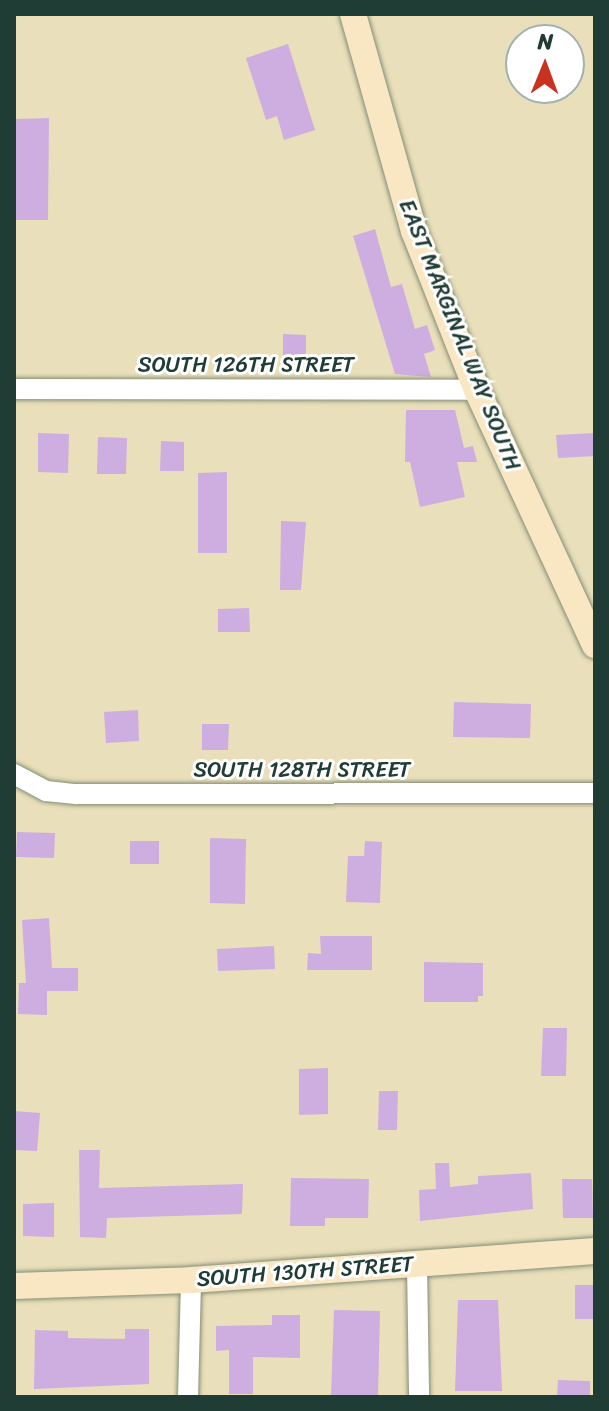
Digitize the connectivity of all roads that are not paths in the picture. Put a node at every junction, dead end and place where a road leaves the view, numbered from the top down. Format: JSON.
{"nodes":[{"id":1,"x":353,"y":14,"type":"edge"},
{"id":2,"x":14,"y":389,"type":"edge"},
{"id":3,"x":477,"y":390,"type":"junction"},
{"id":4,"x":595,"y":645,"type":"edge"},
{"id":5,"x":14,"y":774,"type":"edge"},
{"id":6,"x":595,"y":793,"type":"edge"},
{"id":7,"x":595,"y":1251,"type":"edge"},
{"id":8,"x":417,"y":1264,"type":"junction"},
{"id":9,"x":191,"y":1280,"type":"junction"},
{"id":10,"x":14,"y":1286,"type":"edge"},
{"id":11,"x":188,"y":1397,"type":"edge"},
{"id":12,"x":419,"y":1397,"type":"edge"}],
"edges":[{"from":1,"to":3,"type":"street","name":"EAST MARGINAL WAY SOUTH"},
{"from":2,"to":3,"type":"street","name":"SOUTH 126TH STREET"},
{"from":3,"to":4,"type":"street","name":"EAST MARGINAL WAY SOUTH"},
{"from":5,"to":6,"type":"street","name":"SOUTH 128TH STREET"},
{"from":7,"to":8,"type":"street","name":"SOUTH 130TH STREET"},
{"from":8,"to":9,"type":"street","name":"SOUTH 130TH STREET"},
{"from":8,"to":12,"type":"street"},
{"from":9,"to":10,"type":"street","name":"SOUTH 130TH STREET"},
{"from":9,"to":11,"type":"street"}]}
